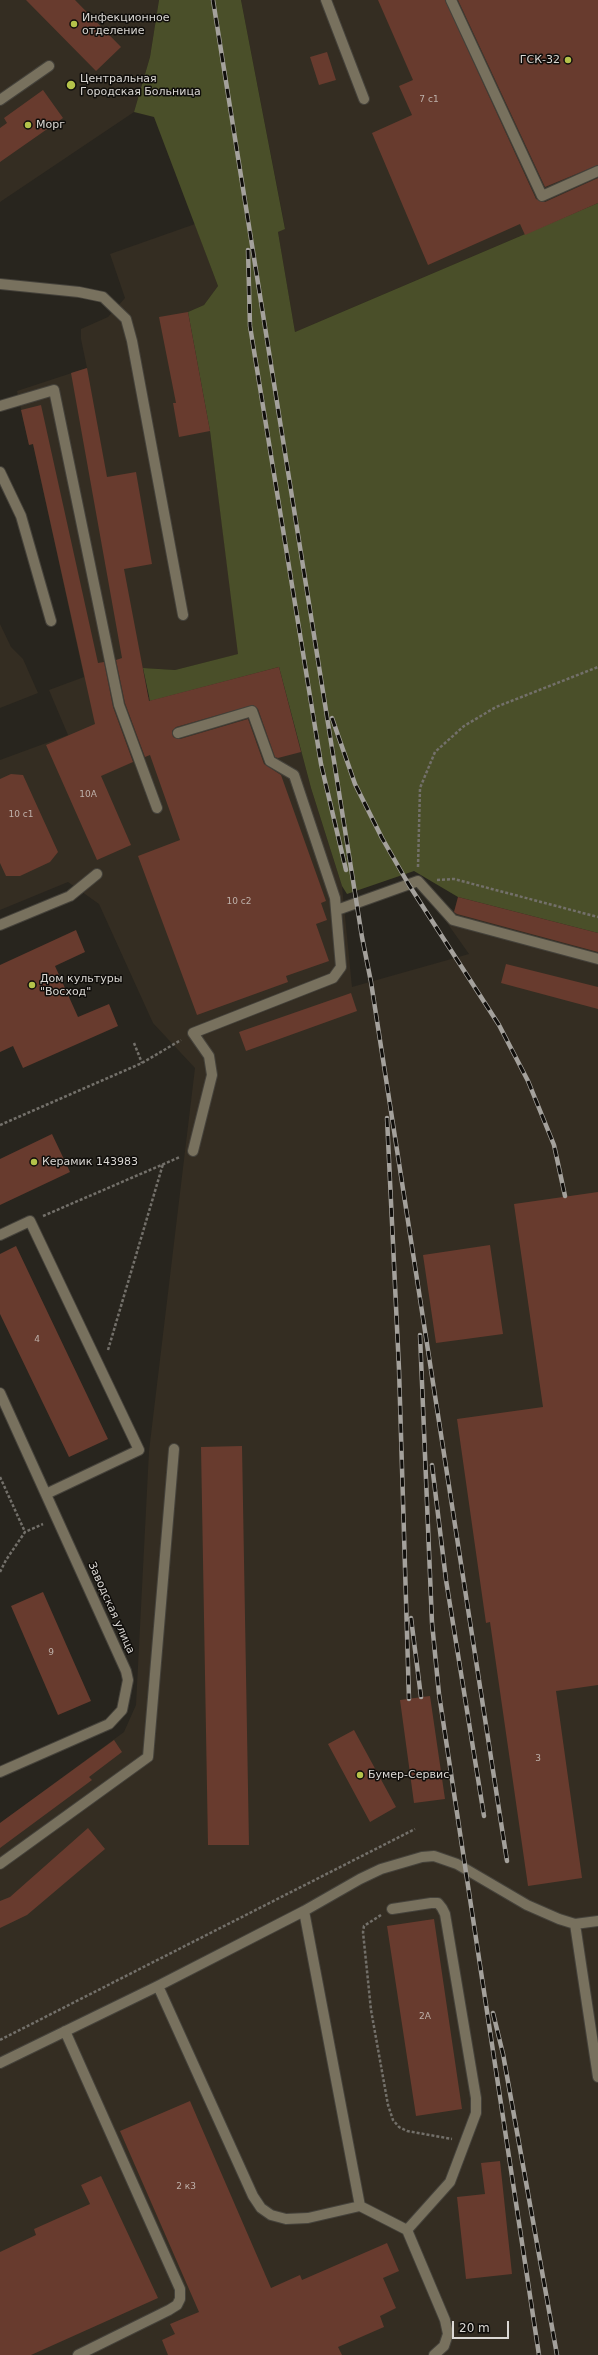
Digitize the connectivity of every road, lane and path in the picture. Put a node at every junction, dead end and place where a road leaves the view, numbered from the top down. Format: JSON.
{"nodes":[{"id":1,"x":326,"y":0,"type":"edge"},
{"id":2,"x":451,"y":0,"type":"edge"},
{"id":3,"x":49,"y":66,"type":"dead end"},
{"id":4,"x":364,"y":99,"type":"dead end"},
{"id":5,"x":0,"y":100,"type":"edge"},
{"id":6,"x":598,"y":171,"type":"edge"},
{"id":7,"x":0,"y":284,"type":"edge"},
{"id":8,"x":0,"y":406,"type":"edge"},
{"id":9,"x":0,"y":472,"type":"edge"},
{"id":10,"x":183,"y":615,"type":"dead end"},
{"id":11,"x":51,"y":621,"type":"dead end"},
{"id":12,"x":598,"y":667,"type":"edge"},
{"id":13,"x":178,"y":733,"type":"dead end"},
{"id":14,"x":157,"y":808,"type":"dead end"},
{"id":15,"x":97,"y":874,"type":"dead end"},
{"id":16,"x":418,"y":881,"type":"junction"},
{"id":17,"x":337,"y":910,"type":"junction"},
{"id":18,"x":598,"y":917,"type":"edge"},
{"id":19,"x":0,"y":925,"type":"edge"},
{"id":20,"x":598,"y":960,"type":"edge"},
{"id":21,"x":193,"y":1033,"type":"junction"},
{"id":22,"x":134,"y":1043,"type":"dead end"},
{"id":23,"x":142,"y":1063,"type":"junction"},
{"id":24,"x":0,"y":1125,"type":"edge"},
{"id":25,"x":193,"y":1151,"type":"joint"},
{"id":26,"x":162,"y":1164,"type":"junction"},
{"id":27,"x":30,"y":1221,"type":"junction"},
{"id":28,"x":0,"y":1235,"type":"edge"},
{"id":29,"x":102,"y":1373,"type":"junction"},
{"id":30,"x":0,"y":1393,"type":"edge"},
{"id":31,"x":174,"y":1449,"type":"dead end"},
{"id":32,"x":0,"y":1477,"type":"edge"},
{"id":33,"x":46,"y":1494,"type":"junction"},
{"id":34,"x":57,"y":1518,"type":"junction"},
{"id":35,"x":25,"y":1532,"type":"junction"},
{"id":36,"x":0,"y":1572,"type":"edge"},
{"id":37,"x":0,"y":1772,"type":"edge"},
{"id":38,"x":415,"y":1829,"type":"dead end"},
{"id":39,"x":0,"y":1864,"type":"edge"},
{"id":40,"x":392,"y":1909,"type":"joint"},
{"id":41,"x":304,"y":1911,"type":"junction"},
{"id":42,"x":598,"y":1921,"type":"edge"},
{"id":43,"x":575,"y":1924,"type":"junction"},
{"id":44,"x":158,"y":1986,"type":"junction"},
{"id":45,"x":66,"y":2031,"type":"junction"},
{"id":46,"x":0,"y":2040,"type":"edge"},
{"id":47,"x":0,"y":2063,"type":"edge"},
{"id":48,"x":598,"y":2077,"type":"edge"},
{"id":49,"x":466,"y":2141,"type":"junction"},
{"id":50,"x":360,"y":2206,"type":"junction"},
{"id":51,"x":407,"y":2230,"type":"junction"},
{"id":52,"x":78,"y":2355,"type":"edge"},
{"id":53,"x":434,"y":2355,"type":"edge"}],
"edges":[{"from":1,"to":4,"type":"street"},
{"from":2,"to":6,"type":"street"},
{"from":3,"to":5,"type":"street"},
{"from":7,"to":10,"type":"street"},
{"from":8,"to":14,"type":"street"},
{"from":9,"to":11,"type":"street"},
{"from":12,"to":16,"type":"path"},
{"from":13,"to":17,"type":"street"},
{"from":15,"to":19,"type":"street"},
{"from":16,"to":17,"type":"street"},
{"from":16,"to":18,"type":"path"},
{"from":16,"to":20,"type":"street"},
{"from":17,"to":21,"type":"street"},
{"from":21,"to":23,"type":"path"},
{"from":21,"to":25,"type":"street"},
{"from":22,"to":23,"type":"path"},
{"from":23,"to":24,"type":"path"},
{"from":25,"to":26,"type":"path"},
{"from":26,"to":27,"type":"path"},
{"from":26,"to":29,"type":"path"},
{"from":27,"to":28,"type":"street"},
{"from":27,"to":29,"type":"street"},
{"from":29,"to":33,"type":"street"},
{"from":30,"to":33,"type":"street","name":"Заводская улица"},
{"from":31,"to":39,"type":"street"},
{"from":32,"to":35,"type":"path"},
{"from":33,"to":34,"type":"street","name":"Заводская улица"},
{"from":34,"to":35,"type":"path"},
{"from":34,"to":37,"type":"street","name":"Заводская улица"},
{"from":35,"to":36,"type":"path"},
{"from":38,"to":46,"type":"path"},
{"from":40,"to":49,"type":"street"},
{"from":40,"to":49,"type":"path"},
{"from":41,"to":43,"type":"street"},
{"from":41,"to":44,"type":"street"},
{"from":41,"to":50,"type":"street"},
{"from":42,"to":43,"type":"street"},
{"from":43,"to":48,"type":"street"},
{"from":44,"to":45,"type":"street"},
{"from":44,"to":50,"type":"street"},
{"from":45,"to":47,"type":"street"},
{"from":45,"to":52,"type":"street"},
{"from":49,"to":51,"type":"street"},
{"from":50,"to":51,"type":"street"},
{"from":51,"to":53,"type":"street"}]}
